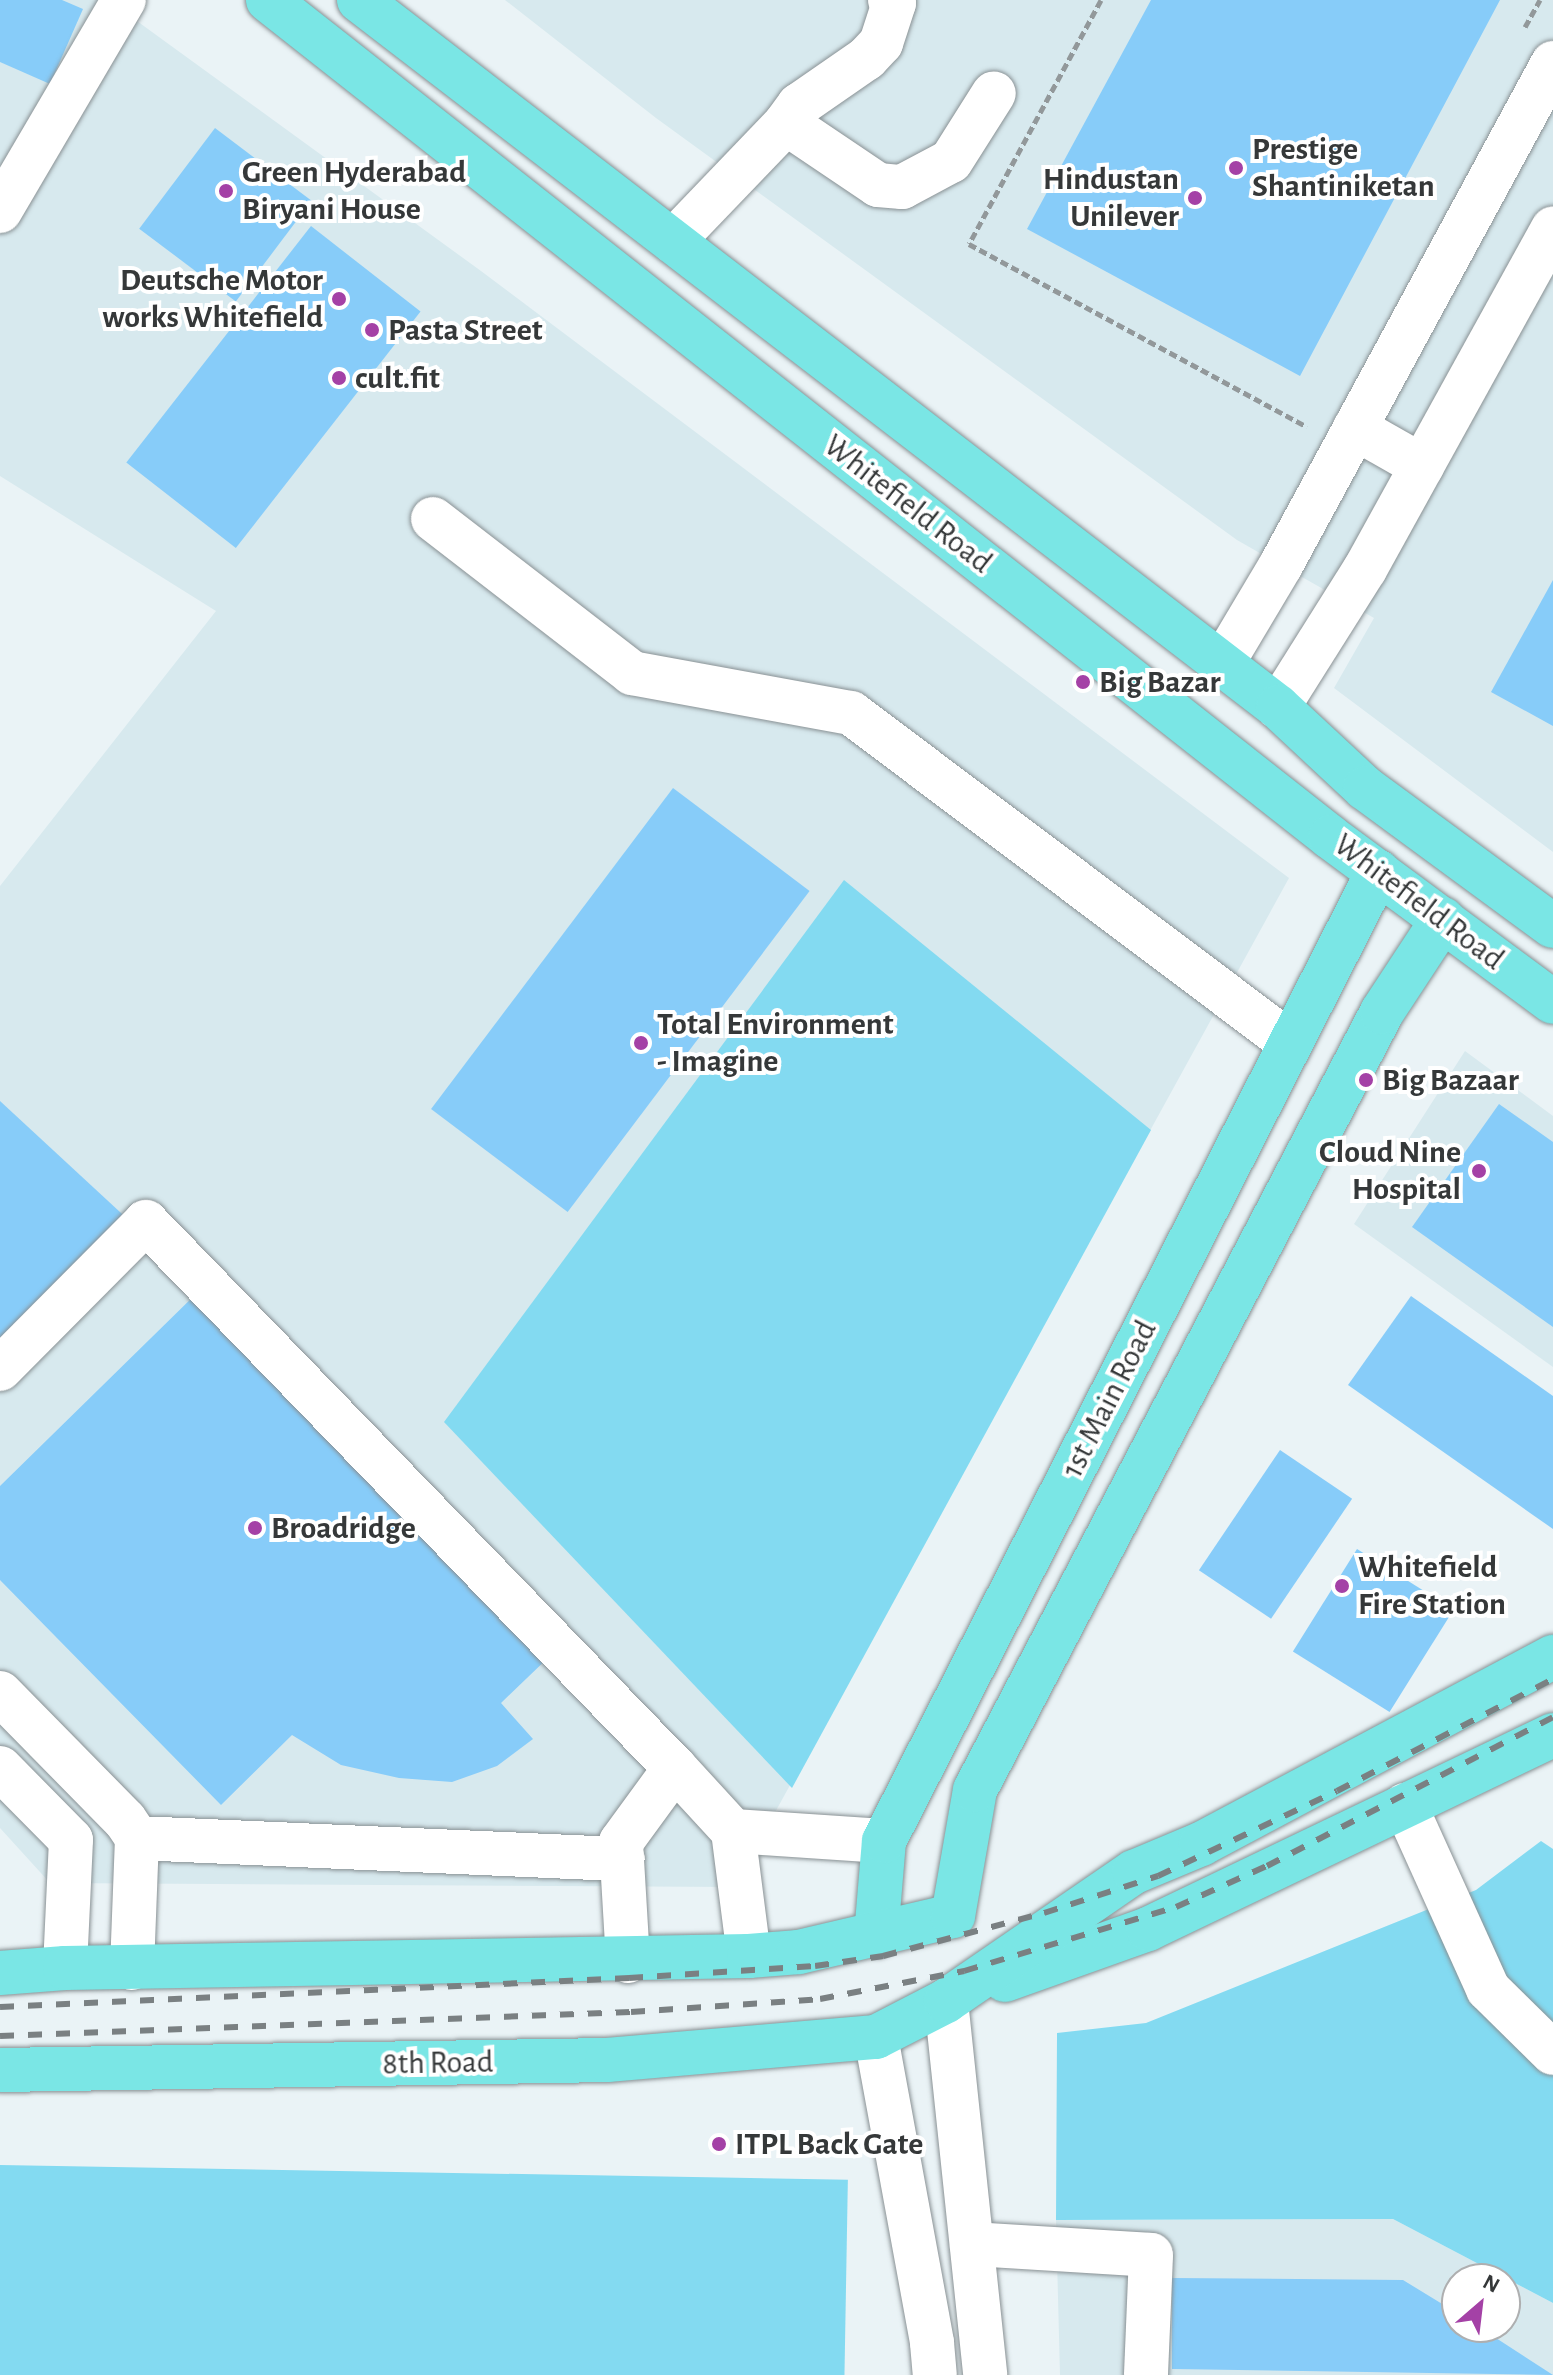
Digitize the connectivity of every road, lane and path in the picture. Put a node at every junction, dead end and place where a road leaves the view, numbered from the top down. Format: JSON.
{"nodes":[{"id":1,"x":124,"y":0,"type":"edge"},
{"id":2,"x":268,"y":0,"type":"edge"},
{"id":3,"x":359,"y":0,"type":"edge"},
{"id":4,"x":1101,"y":0,"type":"edge"},
{"id":5,"x":893,"y":1,"type":"edge"},
{"id":6,"x":1553,"y":63,"type":"edge"},
{"id":7,"x":994,"y":93,"type":"dead end"},
{"id":8,"x":786,"y":123,"type":"junction"},
{"id":9,"x":0,"y":211,"type":"edge"},
{"id":10,"x":1553,"y":228,"type":"edge"},
{"id":11,"x":673,"y":241,"type":"junction"},
{"id":12,"x":1336,"y":421,"type":"junction"},
{"id":13,"x":1422,"y":466,"type":"junction"},
{"id":14,"x":433,"y":519,"type":"dead end"},
{"id":15,"x":1222,"y":664,"type":"junction"},
{"id":16,"x":1278,"y":707,"type":"junction"},
{"id":17,"x":1378,"y":872,"type":"junction"},
{"id":18,"x":1443,"y":919,"type":"junction"},
{"id":19,"x":1553,"y":926,"type":"edge"},
{"id":20,"x":1553,"y":1002,"type":"edge"},
{"id":21,"x":1290,"y":1043,"type":"junction"},
{"id":22,"x":0,"y":1369,"type":"edge"},
{"id":23,"x":1553,"y":1657,"type":"edge"},
{"id":24,"x":0,"y":1693,"type":"edge"},
{"id":25,"x":1553,"y":1735,"type":"edge"},
{"id":26,"x":0,"y":1768,"type":"edge"},
{"id":27,"x":675,"y":1768,"type":"junction"},
{"id":28,"x":1405,"y":1805,"type":"junction"},
{"id":29,"x":733,"y":1831,"type":"junction"},
{"id":30,"x":137,"y":1838,"type":"junction"},
{"id":31,"x":884,"y":1841,"type":"junction"},
{"id":32,"x":623,"y":1859,"type":"junction"},
{"id":33,"x":876,"y":1936,"type":"junction"},
{"id":34,"x":749,"y":1956,"type":"junction"},
{"id":35,"x":628,"y":1961,"type":"junction"},
{"id":36,"x":65,"y":1968,"type":"junction"},
{"id":37,"x":132,"y":1968,"type":"junction"},
{"id":38,"x":0,"y":1973,"type":"edge"},
{"id":39,"x":946,"y":2001,"type":"junction"},
{"id":40,"x":876,"y":2037,"type":"junction"},
{"id":41,"x":1553,"y":2053,"type":"edge"},
{"id":42,"x":0,"y":2070,"type":"edge"},
{"id":43,"x":972,"y":2244,"type":"junction"},
{"id":44,"x":935,"y":2375,"type":"edge"},
{"id":45,"x":985,"y":2375,"type":"edge"},
{"id":46,"x":1146,"y":2375,"type":"edge"}],
"edges":[{"from":1,"to":9,"type":"street"},
{"from":2,"to":17,"type":"main road","name":"Whitefield Road"},
{"from":3,"to":11,"type":"main road","name":"Whitefield Road"},
{"from":4,"to":12,"type":"path"},
{"from":5,"to":8,"type":"street"},
{"from":6,"to":12,"type":"street"},
{"from":7,"to":8,"type":"street"},
{"from":8,"to":11,"type":"street"},
{"from":10,"to":13,"type":"street"},
{"from":11,"to":15,"type":"main road","name":"Whitefield Road"},
{"from":12,"to":13,"type":"street"},
{"from":12,"to":15,"type":"street"},
{"from":13,"to":16,"type":"street"},
{"from":14,"to":21,"type":"street"},
{"from":15,"to":16,"type":"main road","name":"Whitefield Road"},
{"from":16,"to":19,"type":"main road","name":"Whitefield Road"},
{"from":17,"to":18,"type":"main road","name":"Whitefield Road"},
{"from":17,"to":21,"type":"main road","name":"1st Main Road"},
{"from":18,"to":20,"type":"main road","name":"Whitefield Road"},
{"from":18,"to":33,"type":"main road"},
{"from":21,"to":31,"type":"main road","name":"1st Main Road"},
{"from":22,"to":27,"type":"street"},
{"from":23,"to":39,"type":"main road"},
{"from":24,"to":30,"type":"street"},
{"from":25,"to":28,"type":"main road"},
{"from":26,"to":36,"type":"street"},
{"from":27,"to":29,"type":"street"},
{"from":27,"to":32,"type":"street"},
{"from":28,"to":39,"type":"main road"},
{"from":28,"to":41,"type":"street"},
{"from":29,"to":31,"type":"street"},
{"from":29,"to":34,"type":"street"},
{"from":30,"to":32,"type":"street"},
{"from":30,"to":37,"type":"street"},
{"from":31,"to":33,"type":"main road","name":"1st Main Road"},
{"from":32,"to":35,"type":"street"},
{"from":33,"to":34,"type":"main road"},
{"from":34,"to":35,"type":"main road"},
{"from":35,"to":37,"type":"main road"},
{"from":36,"to":37,"type":"main road"},
{"from":36,"to":38,"type":"main road"},
{"from":39,"to":40,"type":"main road"},
{"from":39,"to":43,"type":"street"},
{"from":40,"to":42,"type":"main road","name":"8th Road"},
{"from":40,"to":44,"type":"street"},
{"from":43,"to":45,"type":"street"},
{"from":43,"to":46,"type":"street"}]}
